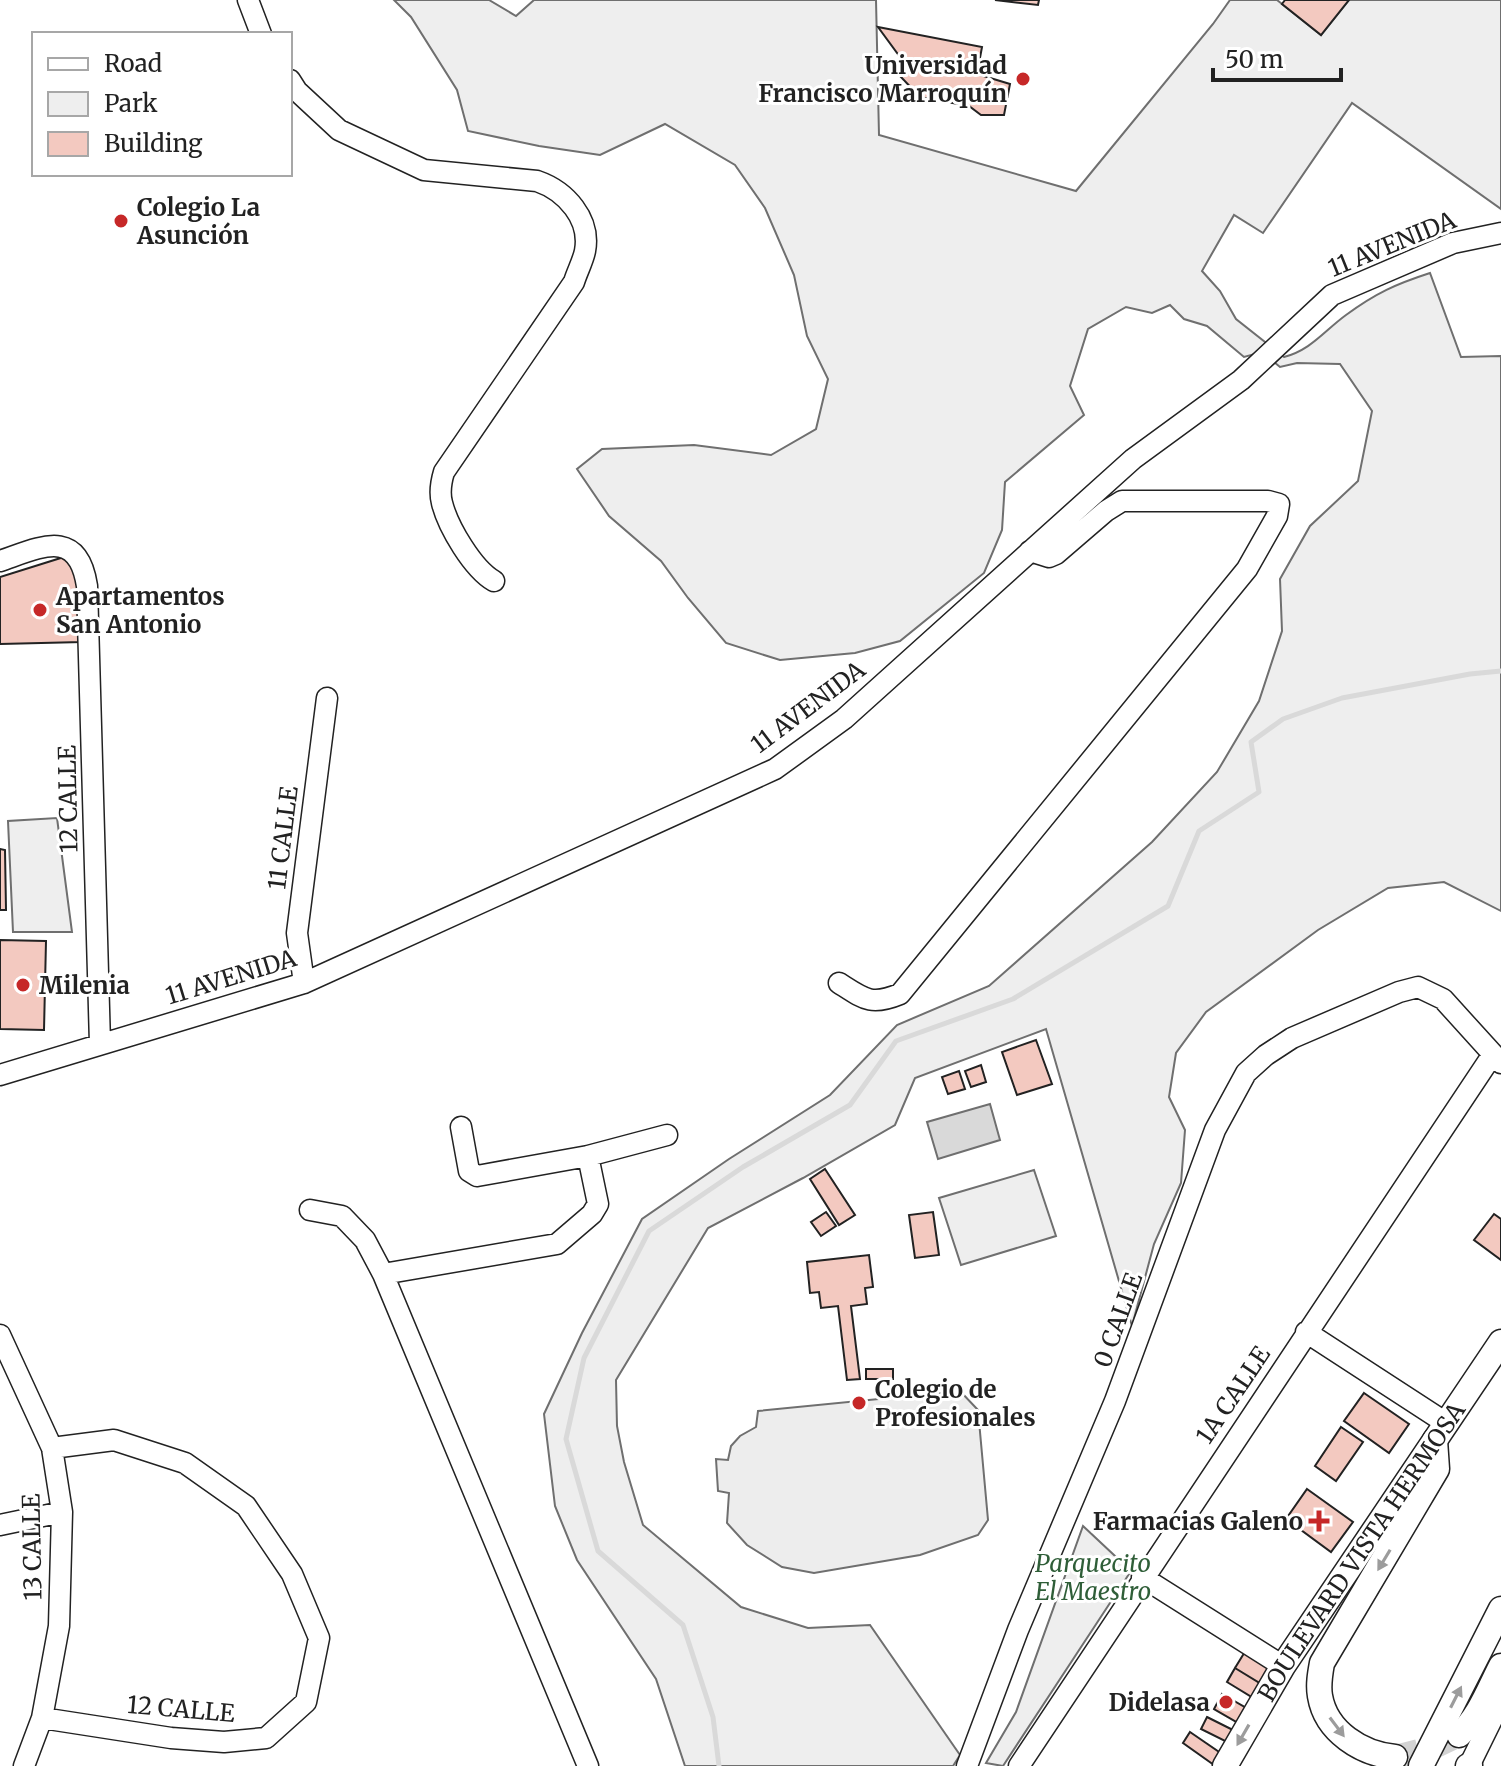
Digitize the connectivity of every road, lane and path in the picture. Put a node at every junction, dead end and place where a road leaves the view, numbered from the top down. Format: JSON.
{"nodes":[{"id":1,"x":248,"y":0,"type":"edge"},
{"id":2,"x":260,"y":32,"type":"edge"},
{"id":3,"x":292,"y":83,"type":"edge"},
{"id":4,"x":1501,"y":233,"type":"edge"},
{"id":5,"x":1030,"y":551,"type":"junction"},
{"id":6,"x":0,"y":561,"type":"edge"},
{"id":7,"x":494,"y":581,"type":"dead end"},
{"id":8,"x":327,"y":698,"type":"dead end"},
{"id":9,"x":304,"y":983,"type":"junction"},
{"id":10,"x":839,"y":983,"type":"dead end"},
{"id":11,"x":100,"y":1044,"type":"junction"},
{"id":12,"x":1497,"y":1058,"type":"edge"},
{"id":13,"x":0,"y":1075,"type":"edge"},
{"id":14,"x":461,"y":1127,"type":"dead end"},
{"id":15,"x":667,"y":1135,"type":"dead end"},
{"id":16,"x":588,"y":1156,"type":"junction"},
{"id":17,"x":310,"y":1210,"type":"dead end"},
{"id":18,"x":383,"y":1274,"type":"junction"},
{"id":19,"x":1306,"y":1332,"type":"junction"},
{"id":20,"x":0,"y":1335,"type":"edge"},
{"id":21,"x":1501,"y":1342,"type":"edge"},
{"id":22,"x":1440,"y":1432,"type":"junction"},
{"id":23,"x":52,"y":1448,"type":"junction"},
{"id":24,"x":62,"y":1512,"type":"junction"},
{"id":25,"x":0,"y":1525,"type":"edge"},
{"id":26,"x":1142,"y":1577,"type":"junction"},
{"id":27,"x":1501,"y":1609,"type":"edge"},
{"id":28,"x":1283,"y":1666,"type":"junction"},
{"id":29,"x":1501,"y":1666,"type":"edge"},
{"id":30,"x":1501,"y":1701,"type":"edge"},
{"id":31,"x":42,"y":1718,"type":"junction"},
{"id":32,"x":1459,"y":1735,"type":"tunnel mouth"},
{"id":33,"x":1395,"y":1757,"type":"tunnel mouth"},
{"id":34,"x":24,"y":1766,"type":"edge"},
{"id":35,"x":588,"y":1766,"type":"edge"},
{"id":36,"x":967,"y":1766,"type":"edge"},
{"id":37,"x":1019,"y":1766,"type":"edge"},
{"id":38,"x":1225,"y":1766,"type":"edge"},
{"id":39,"x":1421,"y":1766,"type":"edge"},
{"id":40,"x":1469,"y":1766,"type":"edge"}],
"edges":[{"from":1,"to":2,"type":"street"},
{"from":3,"to":7,"type":"street"},
{"from":4,"to":5,"type":"street","name":"11 AVENIDA"},
{"from":5,"to":9,"type":"street","name":"11 AVENIDA"},
{"from":5,"to":10,"type":"street"},
{"from":6,"to":11,"type":"street","name":"12 CALLE"},
{"from":8,"to":9,"type":"street","name":"11 CALLE"},
{"from":9,"to":11,"type":"street","name":"11 AVENIDA"},
{"from":11,"to":13,"type":"street","name":"11 AVENIDA"},
{"from":12,"to":19,"type":"street","name":"1A CALLE"},
{"from":12,"to":36,"type":"street","name":"0 CALLE"},
{"from":14,"to":16,"type":"street"},
{"from":15,"to":16,"type":"street"},
{"from":16,"to":18,"type":"street"},
{"from":17,"to":18,"type":"street"},
{"from":18,"to":35,"type":"street"},
{"from":19,"to":22,"type":"street"},
{"from":19,"to":26,"type":"street","name":"1A CALLE"},
{"from":20,"to":23,"type":"street","name":"13 CALLE"},
{"from":21,"to":22,"type":"main road","name":"BOULEVARD VISTA HERMOSA"},
{"from":22,"to":28,"type":"main road","name":"BOULEVARD VISTA HERMOSA"},
{"from":22,"to":33,"type":"main road","one_way":true},
{"from":23,"to":24,"type":"street","name":"13 CALLE"},
{"from":23,"to":31,"type":"street","name":"12 CALLE"},
{"from":24,"to":25,"type":"street"},
{"from":24,"to":31,"type":"street","name":"13 CALLE"},
{"from":26,"to":28,"type":"street"},
{"from":26,"to":37,"type":"street","name":"1A CALLE"},
{"from":39,"to":27,"type":"main road","one_way":true},
{"from":28,"to":38,"type":"main road","name":"BOULEVARD VISTA HERMOSA","one_way":true},
{"from":29,"to":32,"type":"main road"},
{"from":30,"to":40,"type":"street"},
{"from":31,"to":34,"type":"street","name":"13 CALLE"}]}
